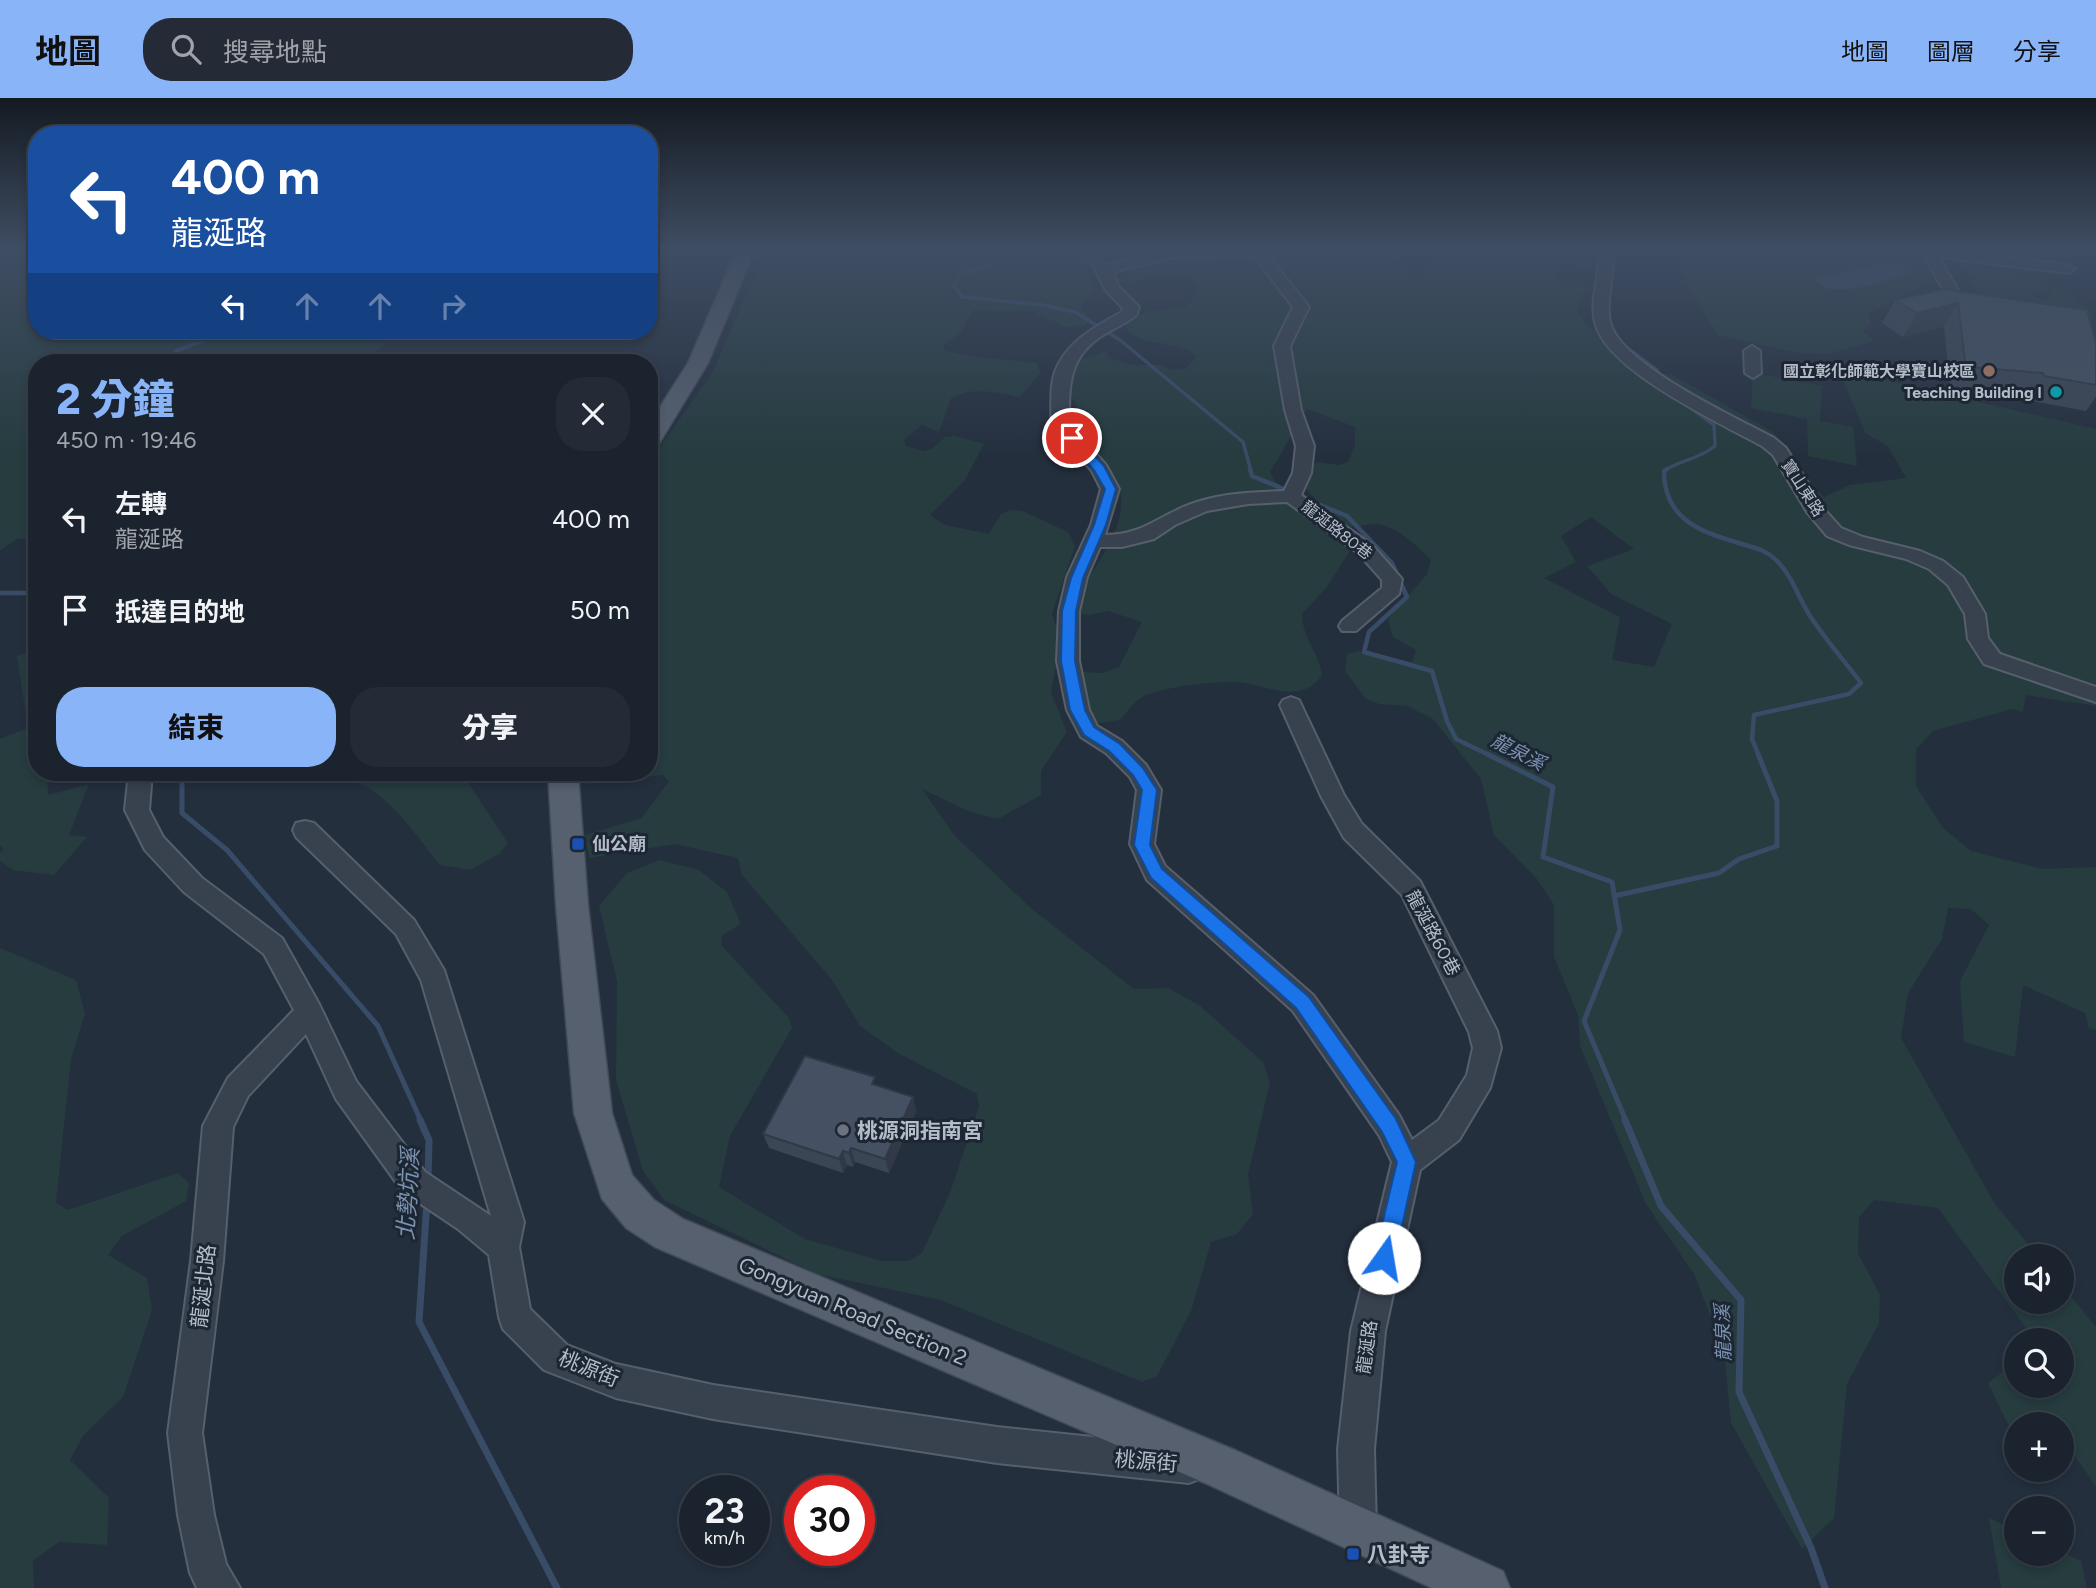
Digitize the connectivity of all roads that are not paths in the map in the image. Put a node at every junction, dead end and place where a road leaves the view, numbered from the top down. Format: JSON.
{"nodes":[{"id":1,"x":718,"y":317,"type":"edge"},
{"id":2,"x":1124,"y":317,"type":"edge"},
{"id":3,"x":1296,"y":317,"type":"edge"},
{"id":4,"x":1602,"y":317,"type":"edge"},
{"id":5,"x":1752,"y":351,"type":"dead end"},
{"id":6,"x":1754,"y":373,"type":"dead end"},
{"id":7,"x":658,"y":427,"type":"edge"},
{"id":8,"x":1291,"y":496,"type":"junction"},
{"id":9,"x":1091,"y":541,"type":"junction"},
{"id":10,"x":1349,"y":626,"type":"dead end"},
{"id":11,"x":2096,"y":695,"type":"edge"},
{"id":12,"x":1291,"y":705,"type":"dead end"},
{"id":13,"x":139,"y":781,"type":"edge"},
{"id":14,"x":564,"y":781,"type":"edge"},
{"id":15,"x":305,"y":830,"type":"dead end"},
{"id":16,"x":309,"y":1012,"type":"junction"},
{"id":17,"x":1407,"y":1162,"type":"junction"},
{"id":18,"x":503,"y":1247,"type":"junction"},
{"id":19,"x":1221,"y":1467,"type":"junction"},
{"id":20,"x":1358,"y":1530,"type":"junction"},
{"id":21,"x":220,"y":1588,"type":"edge"},
{"id":22,"x":1486,"y":1588,"type":"edge"}],
"edges":[{"from":1,"to":7,"type":"main road"},
{"from":2,"to":9,"type":"street"},
{"from":3,"to":8,"type":"street"},
{"from":4,"to":11,"type":"street","name":"寶山東路"},
{"from":5,"to":6,"type":"street"},
{"from":8,"to":9,"type":"street","name":"龍涎路80巷"},
{"from":8,"to":10,"type":"street","name":"龍涎路80巷"},
{"from":9,"to":17,"type":"street"},
{"from":12,"to":17,"type":"street","name":"龍涎路60巷"},
{"from":13,"to":16,"type":"street"},
{"from":14,"to":19,"type":"main road","name":"Gongyuan Road Section 2"},
{"from":15,"to":18,"type":"street","name":"桃源街"},
{"from":16,"to":18,"type":"street"},
{"from":16,"to":21,"type":"street","name":"龍涎北路"},
{"from":17,"to":20,"type":"street","name":"龍涎路"},
{"from":18,"to":19,"type":"street","name":"桃源街"},
{"from":19,"to":20,"type":"main road","name":"Gongyuan Road Section 2"},
{"from":20,"to":22,"type":"main road","name":"Gongyuan Road Section 2"}]}
